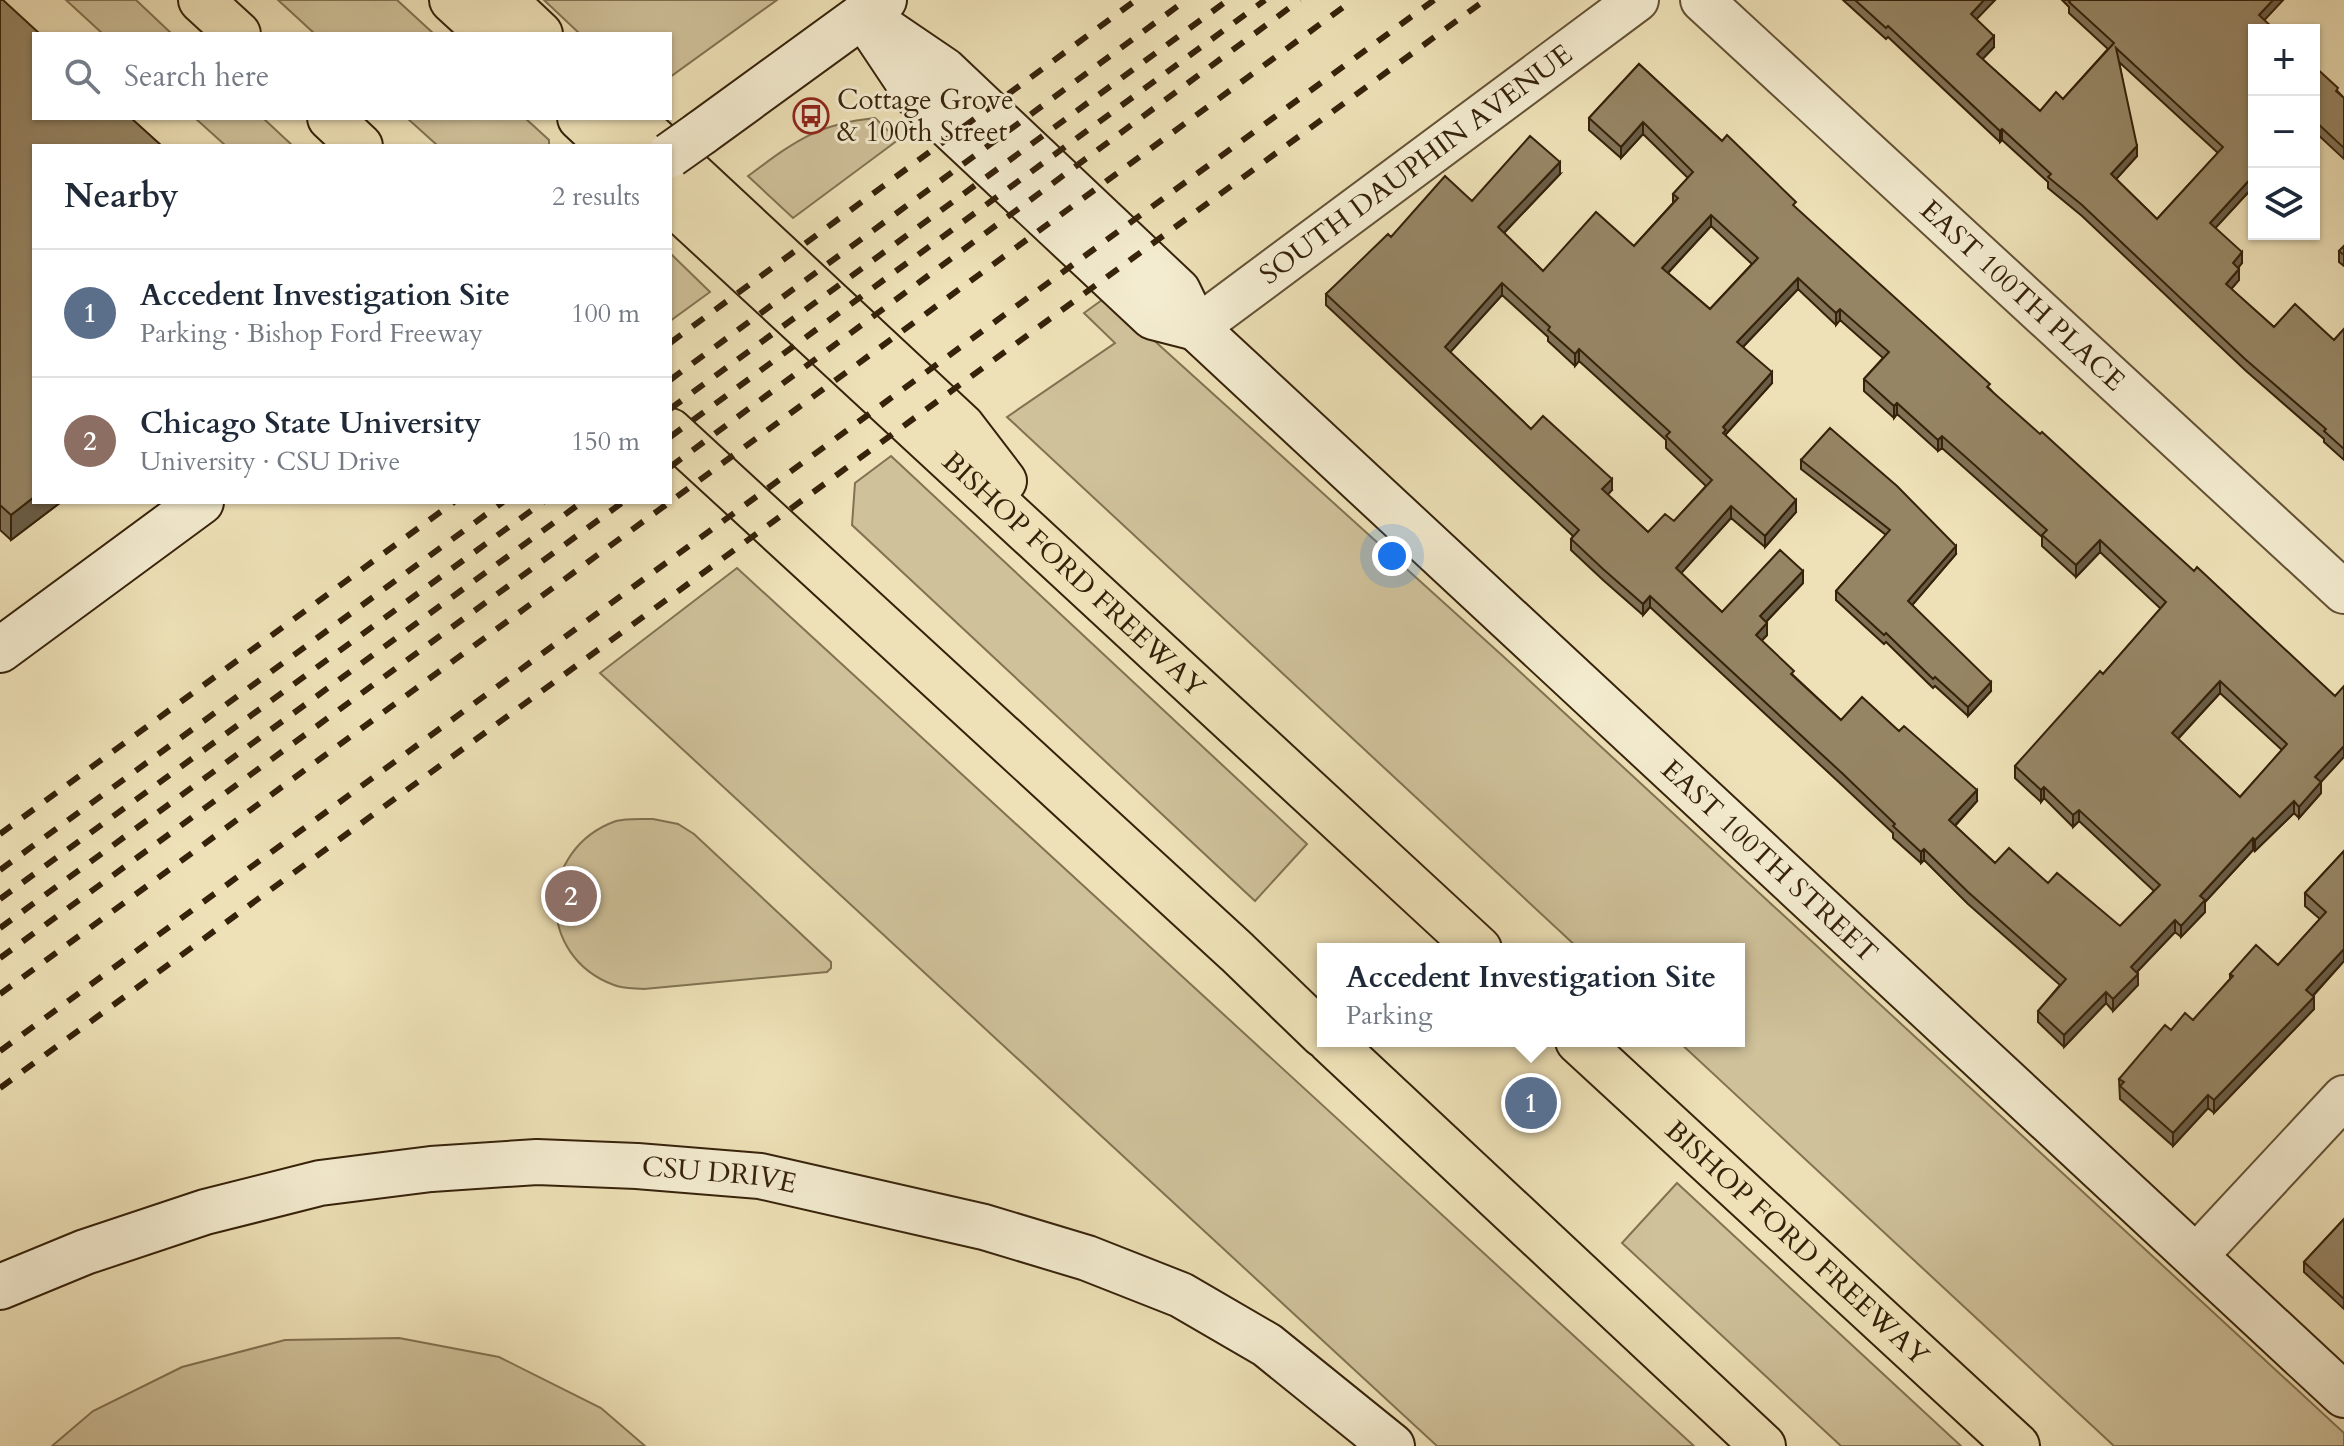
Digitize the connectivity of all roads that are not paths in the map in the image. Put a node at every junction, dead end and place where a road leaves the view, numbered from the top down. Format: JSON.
{"nodes":[{"id":1,"x":201,"y":0,"type":"edge"},
{"id":2,"x":452,"y":0,"type":"edge"},
{"id":3,"x":504,"y":0,"type":"edge"},
{"id":4,"x":1637,"y":0,"type":"edge"},
{"id":5,"x":1702,"y":0,"type":"edge"},
{"id":6,"x":874,"y":8,"type":"edge"},
{"id":7,"x":236,"y":32,"type":"edge"},
{"id":8,"x":487,"y":32,"type":"edge"},
{"id":9,"x":538,"y":32,"type":"edge"},
{"id":10,"x":332,"y":120,"type":"edge"},
{"id":11,"x":582,"y":120,"type":"edge"},
{"id":12,"x":634,"y":120,"type":"edge"},
{"id":13,"x":358,"y":144,"type":"edge"},
{"id":14,"x":608,"y":144,"type":"edge"},
{"id":15,"x":671,"y":144,"type":"edge"},
{"id":16,"x":676,"y":147,"type":"edge"},
{"id":17,"x":672,"y":203,"type":"edge"},
{"id":18,"x":1196,"y":328,"type":"junction"},
{"id":19,"x":672,"y":433,"type":"edge"},
{"id":20,"x":198,"y":504,"type":"edge"},
{"id":21,"x":1079,"y":577,"type":"junction"},
{"id":22,"x":2344,"y":592,"type":"edge"},
{"id":23,"x":0,"y":650,"type":"edge"},
{"id":24,"x":1473,"y":943,"type":"edge"},
{"id":25,"x":1317,"y":1029,"type":"edge"},
{"id":26,"x":1336,"y":1047,"type":"edge"},
{"id":27,"x":1585,"y":1047,"type":"edge"},
{"id":28,"x":2344,"y":1097,"type":"edge"},
{"id":29,"x":2195,"y":1257,"type":"junction"},
{"id":30,"x":0,"y":1287,"type":"edge"},
{"id":31,"x":2344,"y":1395,"type":"edge"},
{"id":32,"x":1392,"y":1446,"type":"edge"},
{"id":33,"x":1763,"y":1446,"type":"edge"},
{"id":34,"x":2017,"y":1446,"type":"edge"}],
"edges":[{"from":1,"to":7,"type":"highway"},
{"from":2,"to":8,"type":"highway"},
{"from":3,"to":9,"type":"highway"},
{"from":4,"to":18,"type":"street","name":"SOUTH DAUPHIN AVENUE"},
{"from":5,"to":22,"type":"street","name":"EAST 100TH PLACE"},
{"from":6,"to":16,"type":"street"},
{"from":6,"to":18,"type":"street","name":"EAST 100TH STREET"},
{"from":10,"to":13,"type":"highway"},
{"from":11,"to":14,"type":"highway"},
{"from":12,"to":15,"type":"highway"},
{"from":16,"to":21,"type":"highway"},
{"from":17,"to":21,"type":"highway","name":"BISHOP FORD FREEWAY"},
{"from":18,"to":29,"type":"street","name":"EAST 100TH STREET"},
{"from":19,"to":25,"type":"highway"},
{"from":20,"to":23,"type":"street"},
{"from":21,"to":24,"type":"highway","name":"BISHOP FORD FREEWAY"},
{"from":26,"to":33,"type":"highway"},
{"from":27,"to":34,"type":"highway","name":"BISHOP FORD FREEWAY"},
{"from":28,"to":29,"type":"street"},
{"from":29,"to":31,"type":"street","name":"EAST 100TH STREET"},
{"from":30,"to":32,"type":"street","name":"CSU DRIVE"}]}
